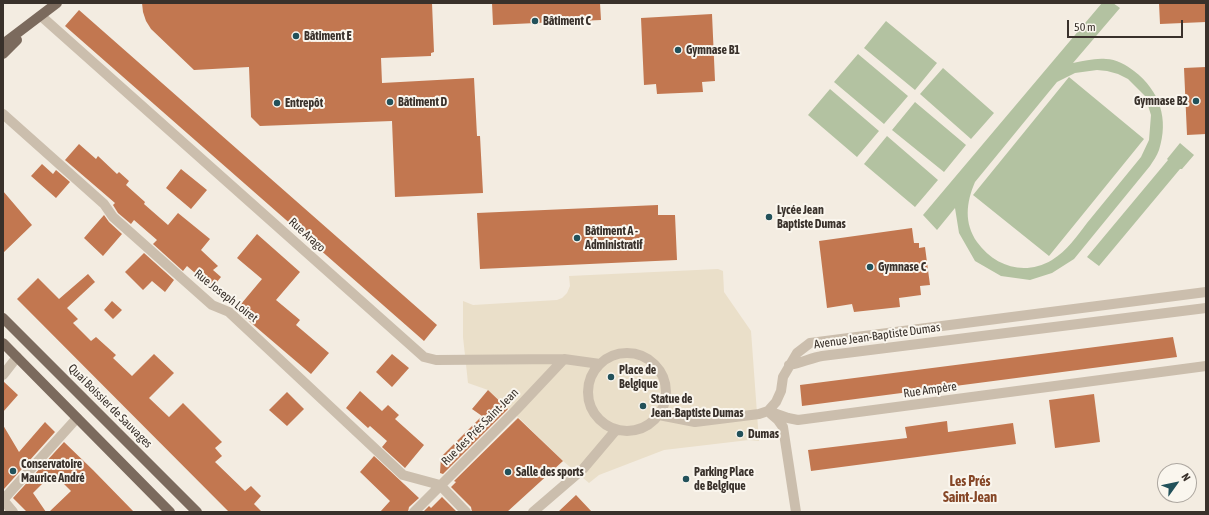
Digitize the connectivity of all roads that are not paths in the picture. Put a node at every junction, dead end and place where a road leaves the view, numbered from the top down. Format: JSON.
{"nodes":[{"id":1,"x":57,"y":3,"type":"edge"},
{"id":2,"x":41,"y":16,"type":"junction"},
{"id":3,"x":3,"y":44,"type":"edge"},
{"id":4,"x":3,"y":54,"type":"edge"},
{"id":5,"x":3,"y":114,"type":"edge"},
{"id":6,"x":1206,"y":292,"type":"edge"},
{"id":7,"x":1206,"y":308,"type":"edge"},
{"id":8,"x":3,"y":318,"type":"edge"},
{"id":9,"x":3,"y":343,"type":"edge"},
{"id":10,"x":18,"y":357,"type":"junction"},
{"id":11,"x":564,"y":359,"type":"junction"},
{"id":12,"x":600,"y":364,"type":"junction"},
{"id":13,"x":789,"y":365,"type":"junction"},
{"id":14,"x":1206,"y":366,"type":"edge"},
{"id":15,"x":3,"y":375,"type":"edge"},
{"id":16,"x":768,"y":411,"type":"junction"},
{"id":17,"x":659,"y":415,"type":"junction"},
{"id":18,"x":77,"y":418,"type":"junction"},
{"id":19,"x":616,"y":430,"type":"junction"},
{"id":20,"x":440,"y":485,"type":"junction"},
{"id":21,"x":3,"y":500,"type":"edge"},
{"id":22,"x":12,"y":512,"type":"edge"},
{"id":23,"x":170,"y":512,"type":"edge"},
{"id":24,"x":197,"y":512,"type":"edge"},
{"id":25,"x":414,"y":512,"type":"edge"},
{"id":26,"x":466,"y":512,"type":"edge"},
{"id":27,"x":533,"y":512,"type":"edge"},
{"id":28,"x":796,"y":512,"type":"edge"}],
"edges":[{"from":1,"to":2,"type":"main road"},
{"from":2,"to":3,"type":"main road"},
{"from":2,"to":4,"type":"main road"},
{"from":2,"to":11,"type":"street","name":"Rue Arago"},
{"from":5,"to":20,"type":"street","name":"Rue Joseph Loiret"},
{"from":6,"to":13,"type":"street","name":"Avenue Jean-Baptiste Dumas"},
{"from":7,"to":13,"type":"street","name":"Avenue Jean-Baptiste Dumas"},
{"from":8,"to":24,"type":"main road","name":"Quai Boissier de Sauvages"},
{"from":9,"to":10,"type":"main road"},
{"from":10,"to":15,"type":"street"},
{"from":10,"to":18,"type":"main road"},
{"from":11,"to":12,"type":"street","name":"Rue Arago"},
{"from":11,"to":20,"type":"street","name":"Rue des Prés Saint-Jean"},
{"from":12,"to":17,"type":"street"},
{"from":12,"to":19,"type":"street"},
{"from":13,"to":16,"type":"street"},
{"from":14,"to":16,"type":"street","name":"Rue Ampère"},
{"from":16,"to":17,"type":"street"},
{"from":16,"to":28,"type":"street"},
{"from":17,"to":19,"type":"street"},
{"from":18,"to":21,"type":"street"},
{"from":18,"to":23,"type":"main road"},
{"from":19,"to":27,"type":"street"},
{"from":20,"to":25,"type":"street","name":"Rue des Prés Saint-Jean"},
{"from":20,"to":26,"type":"street"},
{"from":21,"to":22,"type":"street"}]}
